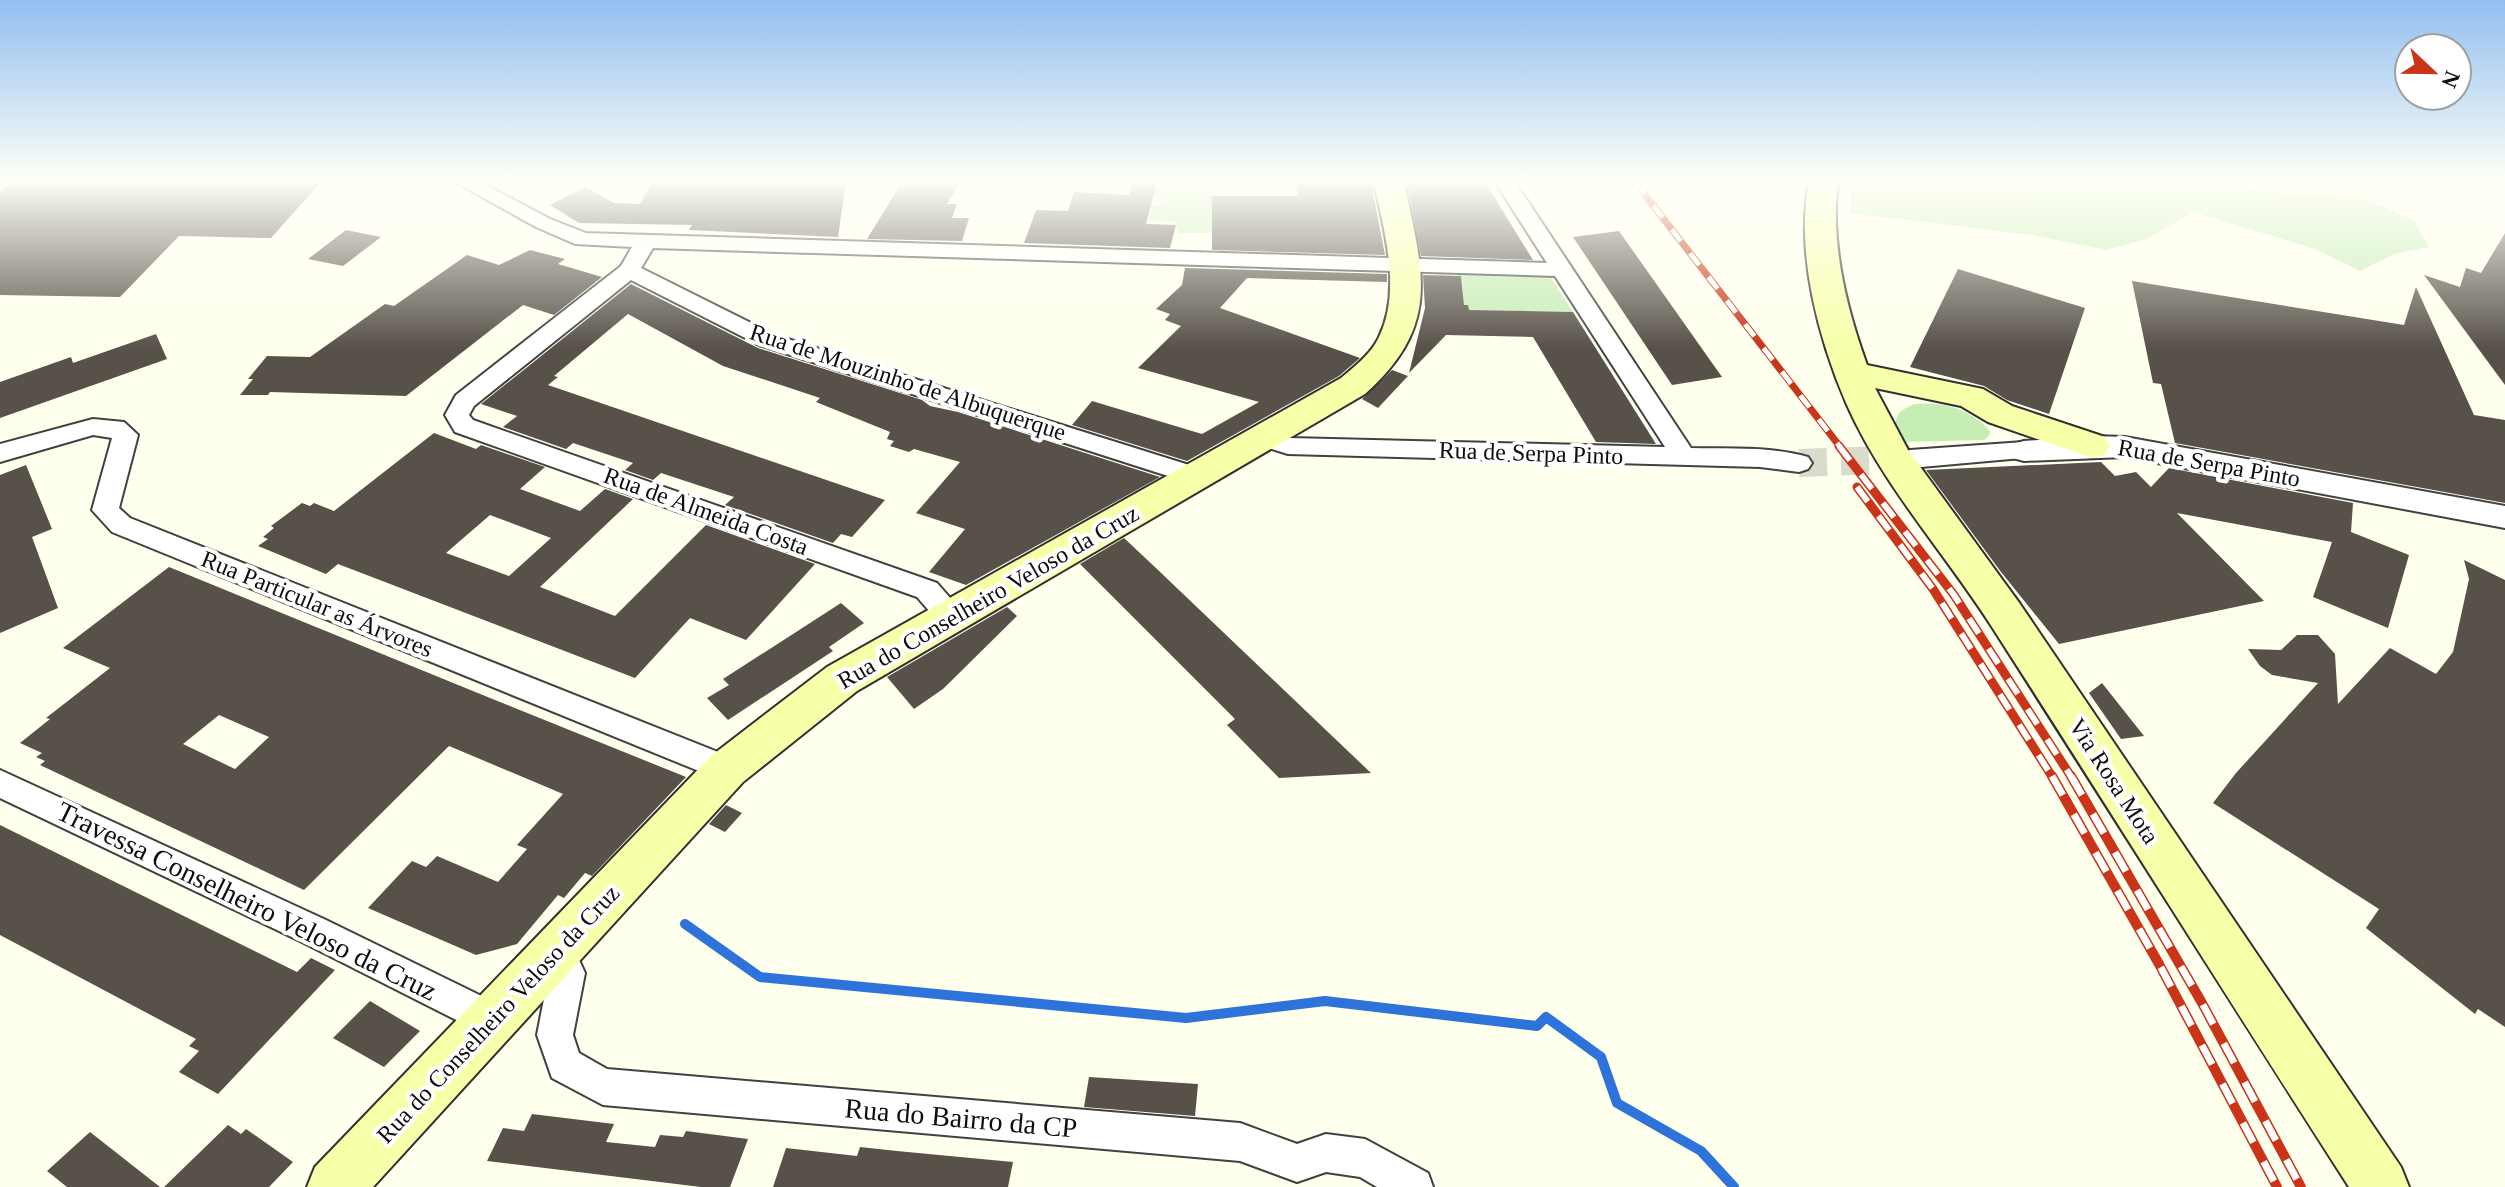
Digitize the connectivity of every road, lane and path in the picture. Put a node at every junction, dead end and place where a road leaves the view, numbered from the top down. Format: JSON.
{"nodes":[{"id":1,"x":579,"y":237,"type":"edge"},
{"id":2,"x":1398,"y":237,"type":"edge"},
{"id":3,"x":1540,"y":237,"type":"edge"},
{"id":4,"x":1823,"y":237,"type":"edge"},
{"id":5,"x":646,"y":242,"type":"junction"},
{"id":6,"x":1403,"y":264,"type":"junction"},
{"id":7,"x":629,"y":270,"type":"junction"},
{"id":8,"x":1560,"y":270,"type":"junction"},
{"id":9,"x":1858,"y":388,"type":"junction"},
{"id":10,"x":2000,"y":414,"type":"junction"},
{"id":11,"x":1265,"y":438,"type":"junction"},
{"id":12,"x":2092,"y":446,"type":"junction"},
{"id":13,"x":2024,"y":451,"type":"junction"},
{"id":14,"x":0,"y":453,"type":"edge"},
{"id":15,"x":1685,"y":458,"type":"junction"},
{"id":16,"x":1910,"y":459,"type":"tunnel mouth"},
{"id":17,"x":1799,"y":463,"type":"tunnel mouth"},
{"id":18,"x":1196,"y":476,"type":"junction"},
{"id":19,"x":2505,"y":517,"type":"edge"},
{"id":20,"x":951,"y":615,"type":"junction"},
{"id":21,"x":727,"y":769,"type":"junction"},
{"id":22,"x":0,"y":783,"type":"edge"},
{"id":23,"x":558,"y":951,"type":"junction"},
{"id":24,"x":493,"y":1020,"type":"junction"},
{"id":25,"x":1297,"y":1175,"type":"edge"},
{"id":26,"x":335,"y":1187,"type":"edge"},
{"id":27,"x":1414,"y":1187,"type":"edge"},
{"id":28,"x":2381,"y":1187,"type":"edge"}],
"edges":[{"from":1,"to":5,"type":"street"},
{"from":2,"to":6,"type":"main road","name":"Rua do Conselheiro Veloso da Cruz"},
{"from":3,"to":8,"type":"street"},
{"from":4,"to":9,"type":"main road","name":"Via Rosa Mota"},
{"from":5,"to":6,"type":"street"},
{"from":5,"to":7,"type":"street"},
{"from":6,"to":8,"type":"street"},
{"from":6,"to":11,"type":"main road","name":"Rua do Conselheiro Veloso da Cruz"},
{"from":7,"to":18,"type":"street","name":"Rua de Mouzinho de Albuquerque"},
{"from":7,"to":20,"type":"street","name":"Rua de Almeida Costa"},
{"from":8,"to":15,"type":"street"},
{"from":9,"to":10,"type":"main road"},
{"from":9,"to":28,"type":"main road","name":"Via Rosa Mota"},
{"from":10,"to":12,"type":"main road"},
{"from":10,"to":13,"type":"main road"},
{"from":11,"to":15,"type":"street","name":"Rua de Serpa Pinto"},
{"from":11,"to":18,"type":"main road","name":"Rua do Conselheiro Veloso da Cruz"},
{"from":12,"to":13,"type":"street","name":"Rua de Serpa Pinto"},
{"from":12,"to":19,"type":"street","name":"Rua de Serpa Pinto"},
{"from":13,"to":16,"type":"street","name":"Rua de Serpa Pinto"},
{"from":14,"to":21,"type":"street","name":"Rua Particular as Árvores"},
{"from":15,"to":17,"type":"street","name":"Rua de Serpa Pinto"},
{"from":18,"to":20,"type":"main road","name":"Rua do Conselheiro Veloso da Cruz"},
{"from":20,"to":21,"type":"main road","name":"Rua do Conselheiro Veloso da Cruz"},
{"from":21,"to":23,"type":"main road","name":"Rua do Conselheiro Veloso da Cruz"},
{"from":22,"to":24,"type":"street","name":"Travessa Conselheiro Veloso da Cruz"},
{"from":23,"to":24,"type":"main road","name":"Rua do Conselheiro Veloso da Cruz"},
{"from":23,"to":25,"type":"street","name":"Rua do Bairro da CP"},
{"from":24,"to":26,"type":"main road","name":"Rua do Conselheiro Veloso da Cruz"},
{"from":25,"to":27,"type":"street","name":"Rua do Bairro da CP"}]}
